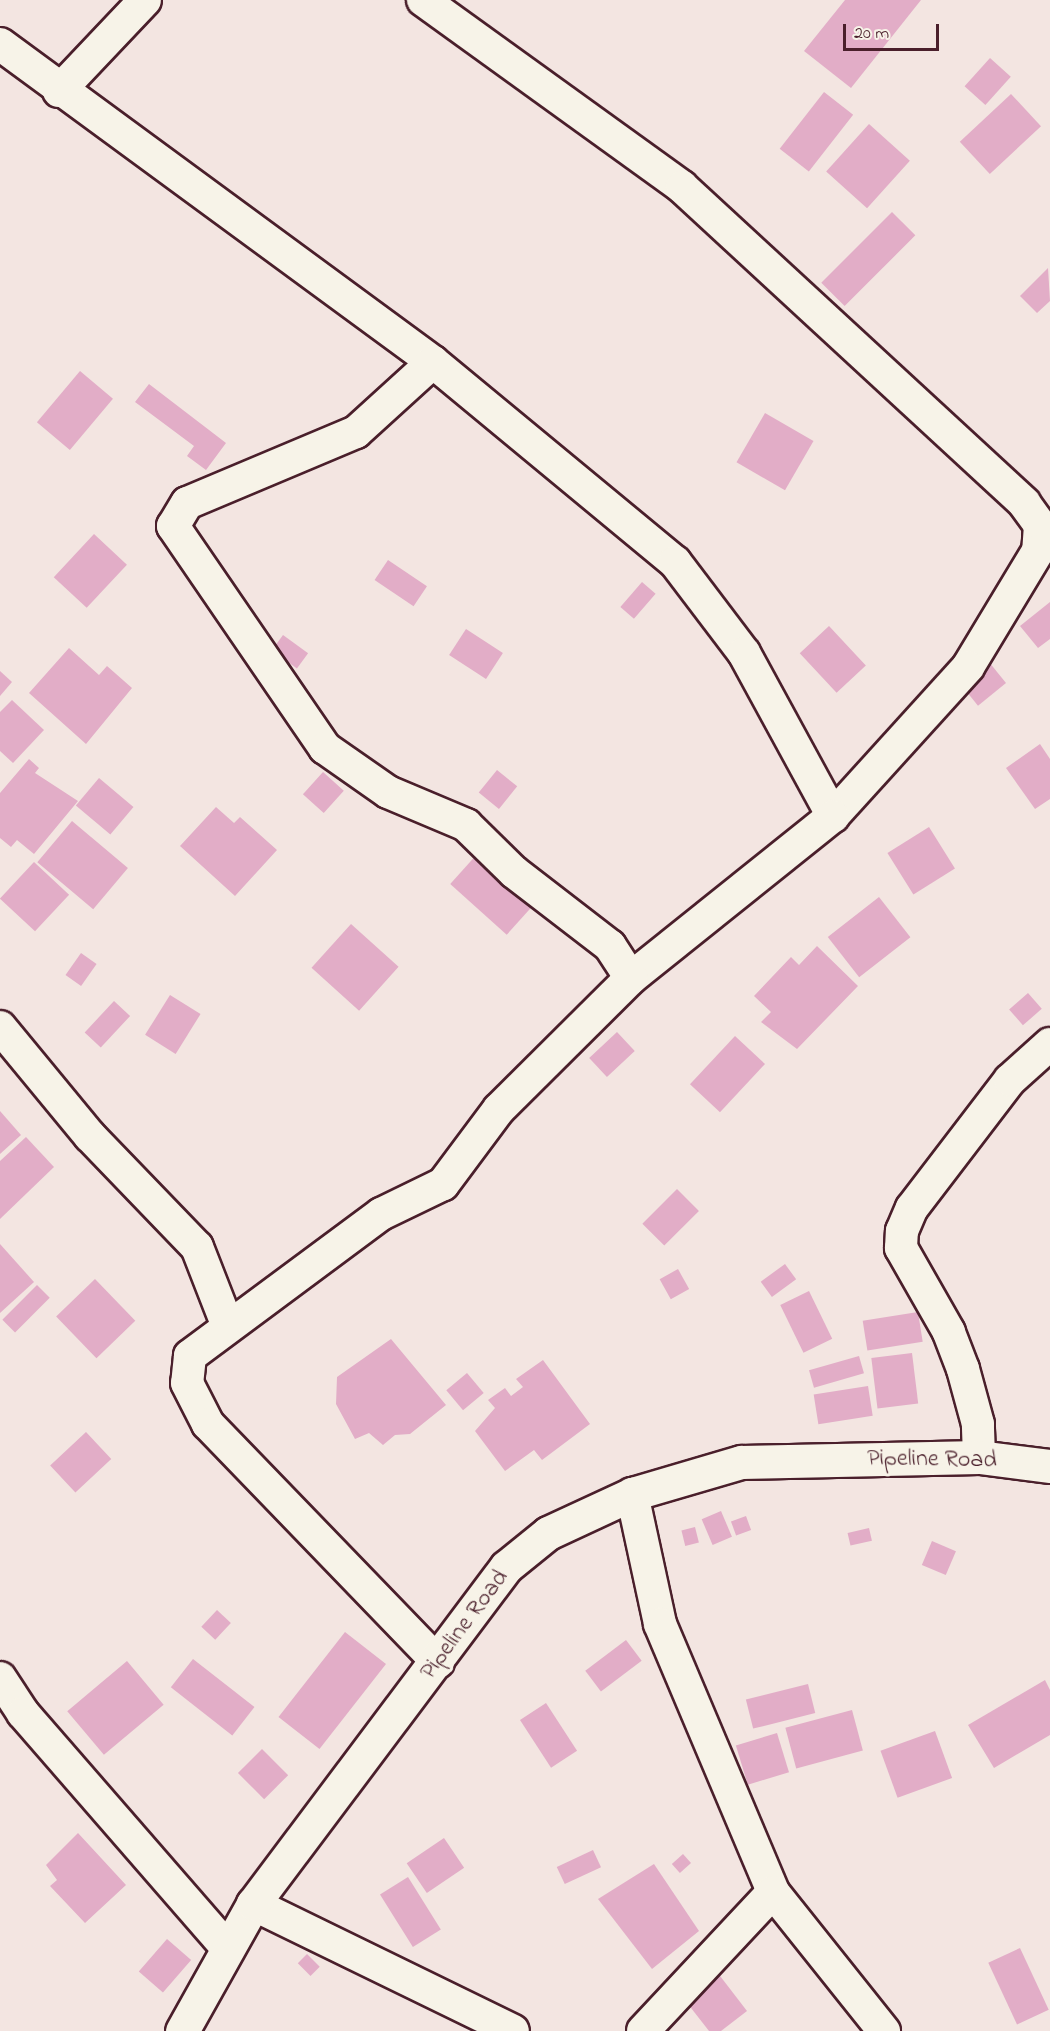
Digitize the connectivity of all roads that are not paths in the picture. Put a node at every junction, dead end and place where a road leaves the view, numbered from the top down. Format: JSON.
{"nodes":[{"id":1,"x":145,"y":0,"type":"edge"},
{"id":2,"x":423,"y":0,"type":"edge"},
{"id":3,"x":0,"y":44,"type":"edge"},
{"id":4,"x":59,"y":91,"type":"junction"},
{"id":5,"x":433,"y":362,"type":"junction"},
{"id":6,"x":833,"y":816,"type":"junction"},
{"id":7,"x":631,"y":978,"type":"junction"},
{"id":8,"x":0,"y":1027,"type":"edge"},
{"id":9,"x":1050,"y":1044,"type":"edge"},
{"id":10,"x":227,"y":1324,"type":"junction"},
{"id":11,"x":980,"y":1457,"type":"junction"},
{"id":12,"x":1050,"y":1466,"type":"edge"},
{"id":13,"x":632,"y":1494,"type":"junction"},
{"id":14,"x":438,"y":1662,"type":"junction"},
{"id":15,"x":0,"y":1678,"type":"edge"},
{"id":16,"x":773,"y":1892,"type":"junction"},
{"id":17,"x":252,"y":1904,"type":"junction"},
{"id":18,"x":225,"y":1945,"type":"junction"},
{"id":19,"x":182,"y":2031,"type":"edge"},
{"id":20,"x":513,"y":2031,"type":"edge"},
{"id":21,"x":643,"y":2031,"type":"edge"},
{"id":22,"x":884,"y":2031,"type":"edge"}],
"edges":[{"from":1,"to":4,"type":"street"},
{"from":2,"to":6,"type":"street"},
{"from":3,"to":4,"type":"street"},
{"from":4,"to":5,"type":"street"},
{"from":5,"to":6,"type":"street"},
{"from":5,"to":7,"type":"street"},
{"from":6,"to":7,"type":"street"},
{"from":7,"to":10,"type":"street"},
{"from":8,"to":10,"type":"street"},
{"from":9,"to":11,"type":"street"},
{"from":10,"to":14,"type":"street"},
{"from":11,"to":12,"type":"street","name":"Pipeline Road"},
{"from":11,"to":13,"type":"street","name":"Pipeline Road"},
{"from":13,"to":14,"type":"street","name":"Pipeline Road"},
{"from":13,"to":16,"type":"street"},
{"from":14,"to":17,"type":"street","name":"Pipeline Road"},
{"from":15,"to":18,"type":"street"},
{"from":16,"to":21,"type":"street"},
{"from":16,"to":22,"type":"street"},
{"from":17,"to":18,"type":"street","name":"Pipeline Road"},
{"from":17,"to":20,"type":"street"},
{"from":18,"to":19,"type":"street","name":"Pipeline Road"}]}
